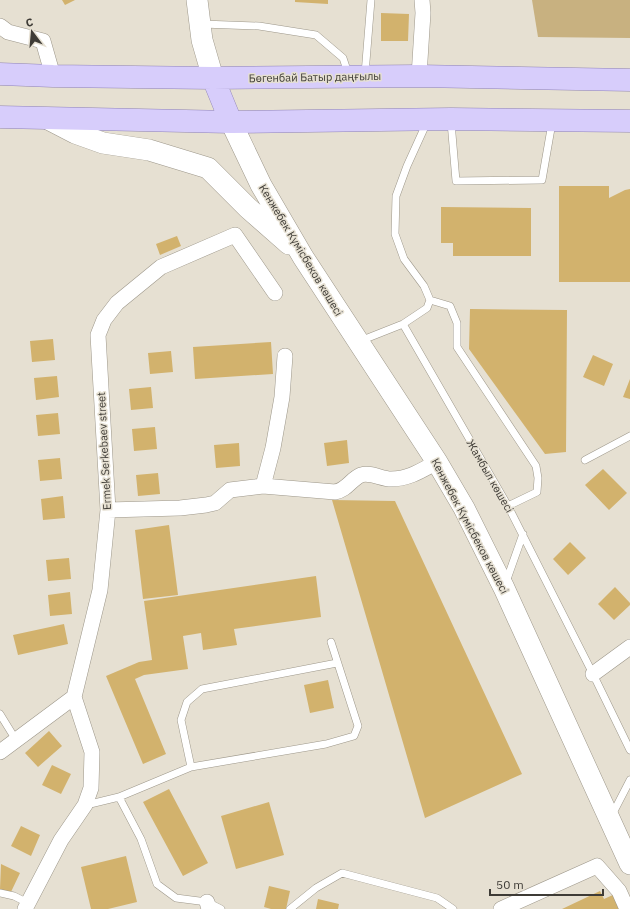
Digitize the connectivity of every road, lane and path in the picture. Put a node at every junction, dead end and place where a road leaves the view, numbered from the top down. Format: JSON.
{"nodes":[{"id":1,"x":197,"y":0,"type":"edge"},
{"id":2,"x":371,"y":0,"type":"edge"},
{"id":3,"x":422,"y":0,"type":"edge"},
{"id":4,"x":199,"y":24,"type":"junction"},
{"id":5,"x":0,"y":26,"type":"edge"},
{"id":6,"x":0,"y":74,"type":"edge"},
{"id":7,"x":53,"y":76,"type":"junction"},
{"id":8,"x":419,"y":76,"type":"junction"},
{"id":9,"x":357,"y":77,"type":"junction"},
{"id":10,"x":213,"y":78,"type":"junction"},
{"id":11,"x":630,"y":80,"type":"edge"},
{"id":12,"x":0,"y":117,"type":"edge"},
{"id":13,"x":46,"y":118,"type":"junction"},
{"id":14,"x":451,"y":119,"type":"junction"},
{"id":15,"x":428,"y":120,"type":"junction"},
{"id":16,"x":553,"y":120,"type":"junction"},
{"id":17,"x":630,"y":121,"type":"edge"},
{"id":18,"x":231,"y":122,"type":"junction"},
{"id":19,"x":303,"y":256,"type":"junction"},
{"id":20,"x":275,"y":293,"type":"dead end"},
{"id":21,"x":430,"y":300,"type":"junction"},
{"id":22,"x":403,"y":324,"type":"junction"},
{"id":23,"x":358,"y":342,"type":"junction"},
{"id":24,"x":285,"y":356,"type":"dead end"},
{"id":25,"x":630,"y":436,"type":"edge"},
{"id":26,"x":584,"y":460,"type":"dead end"},
{"id":27,"x":437,"y":462,"type":"junction"},
{"id":28,"x":263,"y":486,"type":"junction"},
{"id":29,"x":508,"y":506,"type":"junction"},
{"id":30,"x":108,"y":510,"type":"junction"},
{"id":31,"x":523,"y":534,"type":"junction"},
{"id":32,"x":504,"y":588,"type":"junction"},
{"id":33,"x":331,"y":642,"type":"dead end"},
{"id":34,"x":630,"y":647,"type":"edge"},
{"id":35,"x":337,"y":663,"type":"junction"},
{"id":36,"x":593,"y":674,"type":"junction"},
{"id":37,"x":74,"y":697,"type":"junction"},
{"id":38,"x":0,"y":714,"type":"edge"},
{"id":39,"x":16,"y":740,"type":"junction"},
{"id":40,"x":630,"y":750,"type":"edge"},
{"id":41,"x":0,"y":752,"type":"edge"},
{"id":42,"x":191,"y":768,"type":"junction"},
{"id":43,"x":630,"y":780,"type":"edge"},
{"id":44,"x":119,"y":797,"type":"junction"},
{"id":45,"x":85,"y":805,"type":"junction"},
{"id":46,"x":609,"y":820,"type":"junction"},
{"id":47,"x":630,"y":864,"type":"edge"},
{"id":48,"x":0,"y":893,"type":"edge"},
{"id":49,"x":26,"y":906,"type":"edge"},
{"id":50,"x":208,"y":906,"type":"edge"},
{"id":51,"x":221,"y":909,"type":"edge"},
{"id":52,"x":290,"y":909,"type":"edge"},
{"id":53,"x":453,"y":909,"type":"edge"},
{"id":54,"x":501,"y":909,"type":"edge"},
{"id":55,"x":628,"y":909,"type":"edge"}],
"edges":[{"from":1,"to":4,"type":"street"},
{"from":2,"to":9,"type":"lane"},
{"from":3,"to":8,"type":"street"},
{"from":4,"to":9,"type":"lane"},
{"from":4,"to":10,"type":"street"},
{"from":5,"to":7,"type":"street"},
{"from":6,"to":7,"type":"main road","name":"Бөгенбай Батыр даңғылы"},
{"from":7,"to":10,"type":"main road","name":"Бөгенбай Батыр даңғылы"},
{"from":8,"to":9,"type":"main road","name":"Бөгенбай Батыр даңғылы"},
{"from":8,"to":11,"type":"main road","name":"Бөгенбай Батыр даңғылы"},
{"from":9,"to":10,"type":"main road","name":"Бөгенбай Батыр даңғылы"},
{"from":10,"to":18,"type":"main road"},
{"from":12,"to":13,"type":"main road"},
{"from":13,"to":18,"type":"main road"},
{"from":13,"to":19,"type":"street"},
{"from":14,"to":15,"type":"main road"},
{"from":14,"to":16,"type":"main road"},
{"from":14,"to":16,"type":"lane"},
{"from":15,"to":18,"type":"main road"},
{"from":15,"to":21,"type":"lane"},
{"from":16,"to":17,"type":"main road"},
{"from":18,"to":19,"type":"street","name":"Кенжебек Күмісбеков көшесі"},
{"from":19,"to":23,"type":"street","name":"Кенжебек Күмісбеков көшесі"},
{"from":20,"to":30,"type":"street","name":"Ermek Serkebaev street"},
{"from":21,"to":22,"type":"lane"},
{"from":21,"to":29,"type":"lane"},
{"from":22,"to":23,"type":"lane"},
{"from":22,"to":29,"type":"lane","name":"Жамбыл көшесі"},
{"from":23,"to":27,"type":"street","name":"Кенжебек Күмісбеков көшесі"},
{"from":24,"to":28,"type":"street"},
{"from":25,"to":26,"type":"lane"},
{"from":27,"to":28,"type":"street"},
{"from":27,"to":32,"type":"street","name":"Кенжебек Күмісбеков көшесі"},
{"from":28,"to":30,"type":"street"},
{"from":29,"to":31,"type":"lane","name":"Жамбыл көшесі"},
{"from":30,"to":37,"type":"street","name":"Ermek Serkebaev street"},
{"from":31,"to":32,"type":"lane"},
{"from":31,"to":36,"type":"lane","name":"Жамбыл көшесі"},
{"from":32,"to":46,"type":"street","name":"Кенжебек Күмісбеков көшесі"},
{"from":33,"to":35,"type":"lane"},
{"from":34,"to":36,"type":"street"},
{"from":35,"to":42,"type":"lane"},
{"from":35,"to":42,"type":"lane"},
{"from":36,"to":40,"type":"lane","name":"Жамбыл көшесі"},
{"from":37,"to":39,"type":"street"},
{"from":37,"to":45,"type":"street"},
{"from":38,"to":39,"type":"lane"},
{"from":39,"to":41,"type":"street"},
{"from":42,"to":44,"type":"lane"},
{"from":43,"to":46,"type":"lane"},
{"from":44,"to":45,"type":"lane"},
{"from":44,"to":50,"type":"lane"},
{"from":45,"to":49,"type":"street"},
{"from":46,"to":47,"type":"street","name":"Кенжебек Күмісбеков көшесі"},
{"from":48,"to":49,"type":"lane"},
{"from":50,"to":51,"type":"lane"},
{"from":52,"to":53,"type":"lane"},
{"from":54,"to":55,"type":"street"}]}
